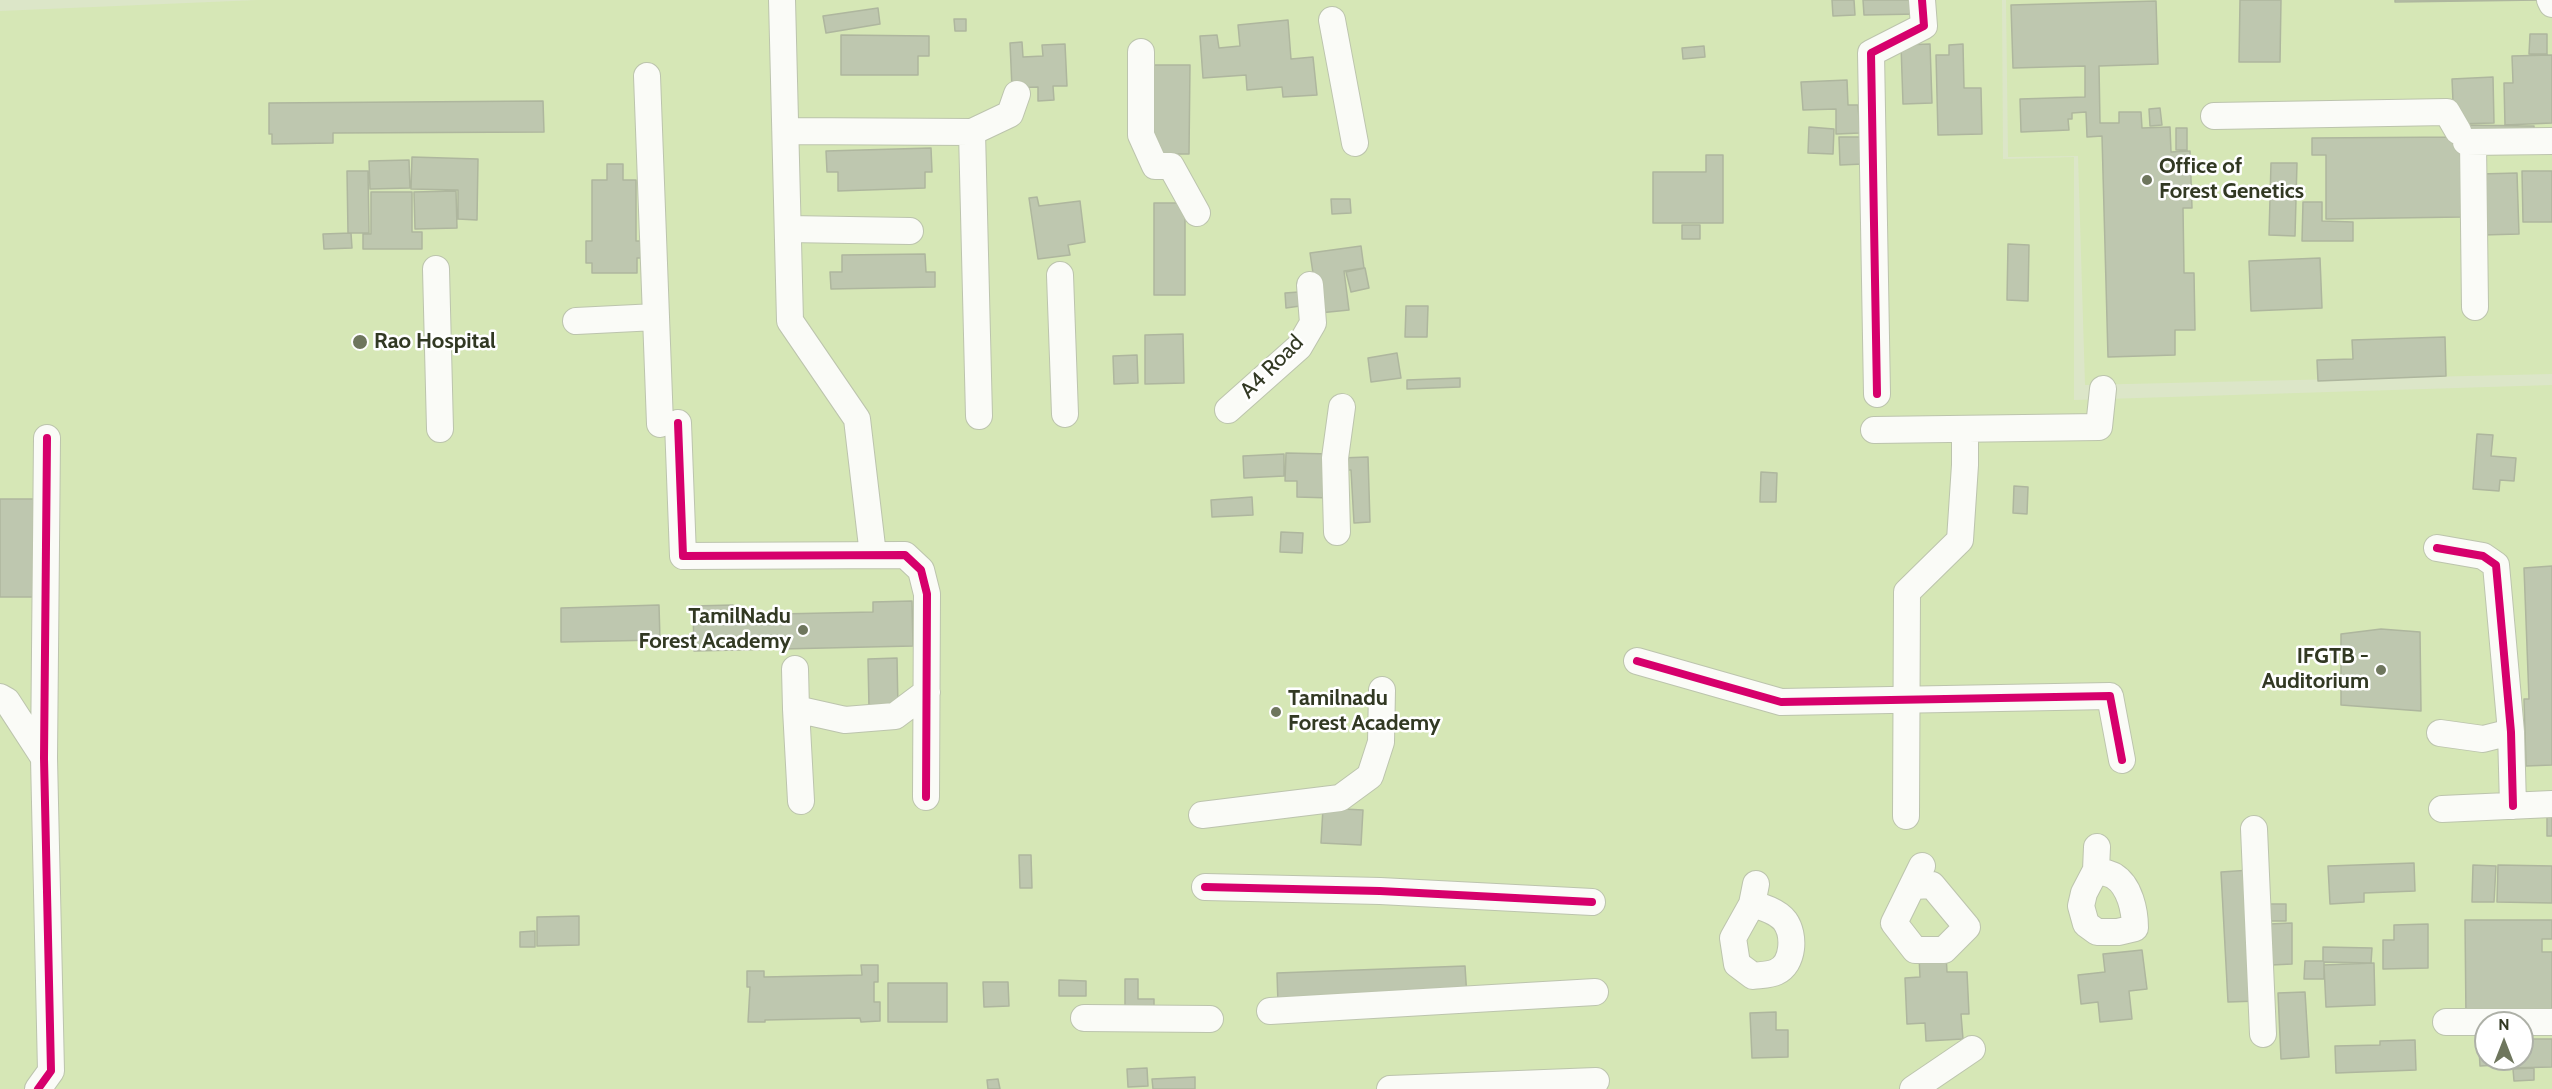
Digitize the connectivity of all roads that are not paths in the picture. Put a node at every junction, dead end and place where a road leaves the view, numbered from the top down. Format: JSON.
{"nodes":[{"id":1,"x":782,"y":0,"type":"edge"},
{"id":2,"x":1922,"y":0,"type":"edge"},
{"id":3,"x":2550,"y":0,"type":"edge"},
{"id":4,"x":2552,"y":4,"type":"edge"},
{"id":5,"x":1332,"y":20,"type":"dead end"},
{"id":6,"x":1142,"y":52,"type":"dead end"},
{"id":7,"x":647,"y":76,"type":"dead end"},
{"id":8,"x":1017,"y":94,"type":"dead end"},
{"id":9,"x":2214,"y":116,"type":"dead end"},
{"id":10,"x":786,"y":131,"type":"junction"},
{"id":11,"x":972,"y":132,"type":"junction"},
{"id":12,"x":2465,"y":138,"type":"junction"},
{"id":13,"x":2552,"y":141,"type":"edge"},
{"id":14,"x":1355,"y":143,"type":"dead end"},
{"id":15,"x":1197,"y":213,"type":"dead end"},
{"id":16,"x":788,"y":229,"type":"junction"},
{"id":17,"x":910,"y":231,"type":"dead end"},
{"id":18,"x":435,"y":269,"type":"dead end"},
{"id":19,"x":1060,"y":275,"type":"dead end"},
{"id":20,"x":1310,"y":285,"type":"dead end"},
{"id":21,"x":2475,"y":307,"type":"dead end"},
{"id":22,"x":656,"y":317,"type":"junction"},
{"id":23,"x":576,"y":321,"type":"dead end"},
{"id":24,"x":2103,"y":389,"type":"dead end"},
{"id":25,"x":1877,"y":394,"type":"dead end"},
{"id":26,"x":1342,"y":407,"type":"dead end"},
{"id":27,"x":1228,"y":410,"type":"dead end"},
{"id":28,"x":1065,"y":414,"type":"dead end"},
{"id":29,"x":979,"y":416,"type":"dead end"},
{"id":30,"x":440,"y":429,"type":"dead end"},
{"id":31,"x":1874,"y":429,"type":"dead end"},
{"id":32,"x":1965,"y":429,"type":"junction"},
{"id":33,"x":47,"y":438,"type":"dead end"},
{"id":34,"x":1337,"y":532,"type":"dead end"},
{"id":35,"x":2437,"y":548,"type":"dead end"},
{"id":36,"x":873,"y":555,"type":"junction"},
{"id":37,"x":1637,"y":661,"type":"dead end"},
{"id":38,"x":795,"y":669,"type":"dead end"},
{"id":39,"x":1382,"y":690,"type":"dead end"},
{"id":40,"x":927,"y":692,"type":"junction"},
{"id":41,"x":0,"y":697,"type":"edge"},
{"id":42,"x":1906,"y":700,"type":"junction"},
{"id":43,"x":796,"y":709,"type":"junction"},
{"id":44,"x":2511,"y":732,"type":"junction"},
{"id":45,"x":2440,"y":733,"type":"dead end"},
{"id":46,"x":44,"y":758,"type":"junction"},
{"id":47,"x":2122,"y":760,"type":"dead end"},
{"id":48,"x":926,"y":797,"type":"dead end"},
{"id":49,"x":801,"y":801,"type":"dead end"},
{"id":50,"x":2552,"y":804,"type":"edge"},
{"id":51,"x":2513,"y":806,"type":"junction"},
{"id":52,"x":2442,"y":809,"type":"dead end"},
{"id":53,"x":1202,"y":815,"type":"dead end"},
{"id":54,"x":1906,"y":816,"type":"dead end"},
{"id":55,"x":2254,"y":829,"type":"dead end"},
{"id":56,"x":1205,"y":887,"type":"dead end"},
{"id":57,"x":1592,"y":902,"type":"dead end"},
{"id":58,"x":1594,"y":992,"type":"dead end"},
{"id":59,"x":1270,"y":1011,"type":"dead end"},
{"id":60,"x":1084,"y":1018,"type":"dead end"},
{"id":61,"x":1210,"y":1019,"type":"dead end"},
{"id":62,"x":2552,"y":1022,"type":"edge"},
{"id":63,"x":2446,"y":1023,"type":"dead end"},
{"id":64,"x":2263,"y":1034,"type":"dead end"},
{"id":65,"x":1972,"y":1049,"type":"dead end"},
{"id":66,"x":1596,"y":1080,"type":"dead end"},
{"id":67,"x":38,"y":1089,"type":"edge"},
{"id":68,"x":1390,"y":1089,"type":"edge"},
{"id":69,"x":1913,"y":1089,"type":"edge"}],
"edges":[{"from":1,"to":10,"type":"street"},
{"from":2,"to":25,"type":"street"},
{"from":3,"to":4,"type":"street"},
{"from":5,"to":14,"type":"street"},
{"from":6,"to":15,"type":"street"},
{"from":7,"to":22,"type":"street"},
{"from":8,"to":11,"type":"street"},
{"from":9,"to":12,"type":"street"},
{"from":10,"to":11,"type":"street"},
{"from":10,"to":16,"type":"street"},
{"from":11,"to":29,"type":"street"},
{"from":12,"to":13,"type":"street"},
{"from":12,"to":21,"type":"street"},
{"from":16,"to":17,"type":"street"},
{"from":16,"to":36,"type":"street"},
{"from":18,"to":30,"type":"street"},
{"from":19,"to":28,"type":"street"},
{"from":20,"to":27,"type":"street","name":"A4 Road"},
{"from":22,"to":23,"type":"street"},
{"from":22,"to":36,"type":"street"},
{"from":24,"to":32,"type":"street"},
{"from":26,"to":34,"type":"street"},
{"from":31,"to":32,"type":"street"},
{"from":32,"to":42,"type":"street"},
{"from":33,"to":46,"type":"street"},
{"from":35,"to":44,"type":"street"},
{"from":36,"to":40,"type":"street"},
{"from":37,"to":42,"type":"street"},
{"from":38,"to":43,"type":"street"},
{"from":39,"to":53,"type":"street"},
{"from":40,"to":43,"type":"street"},
{"from":40,"to":48,"type":"street"},
{"from":41,"to":46,"type":"street"},
{"from":42,"to":47,"type":"street"},
{"from":42,"to":54,"type":"street"},
{"from":43,"to":49,"type":"street"},
{"from":44,"to":45,"type":"street"},
{"from":44,"to":51,"type":"street"},
{"from":46,"to":67,"type":"street"},
{"from":50,"to":51,"type":"street"},
{"from":51,"to":52,"type":"street"},
{"from":55,"to":64,"type":"street"},
{"from":56,"to":57,"type":"street"},
{"from":58,"to":59,"type":"street"},
{"from":60,"to":61,"type":"street"},
{"from":62,"to":63,"type":"street"},
{"from":65,"to":69,"type":"street"},
{"from":66,"to":68,"type":"street"}]}
